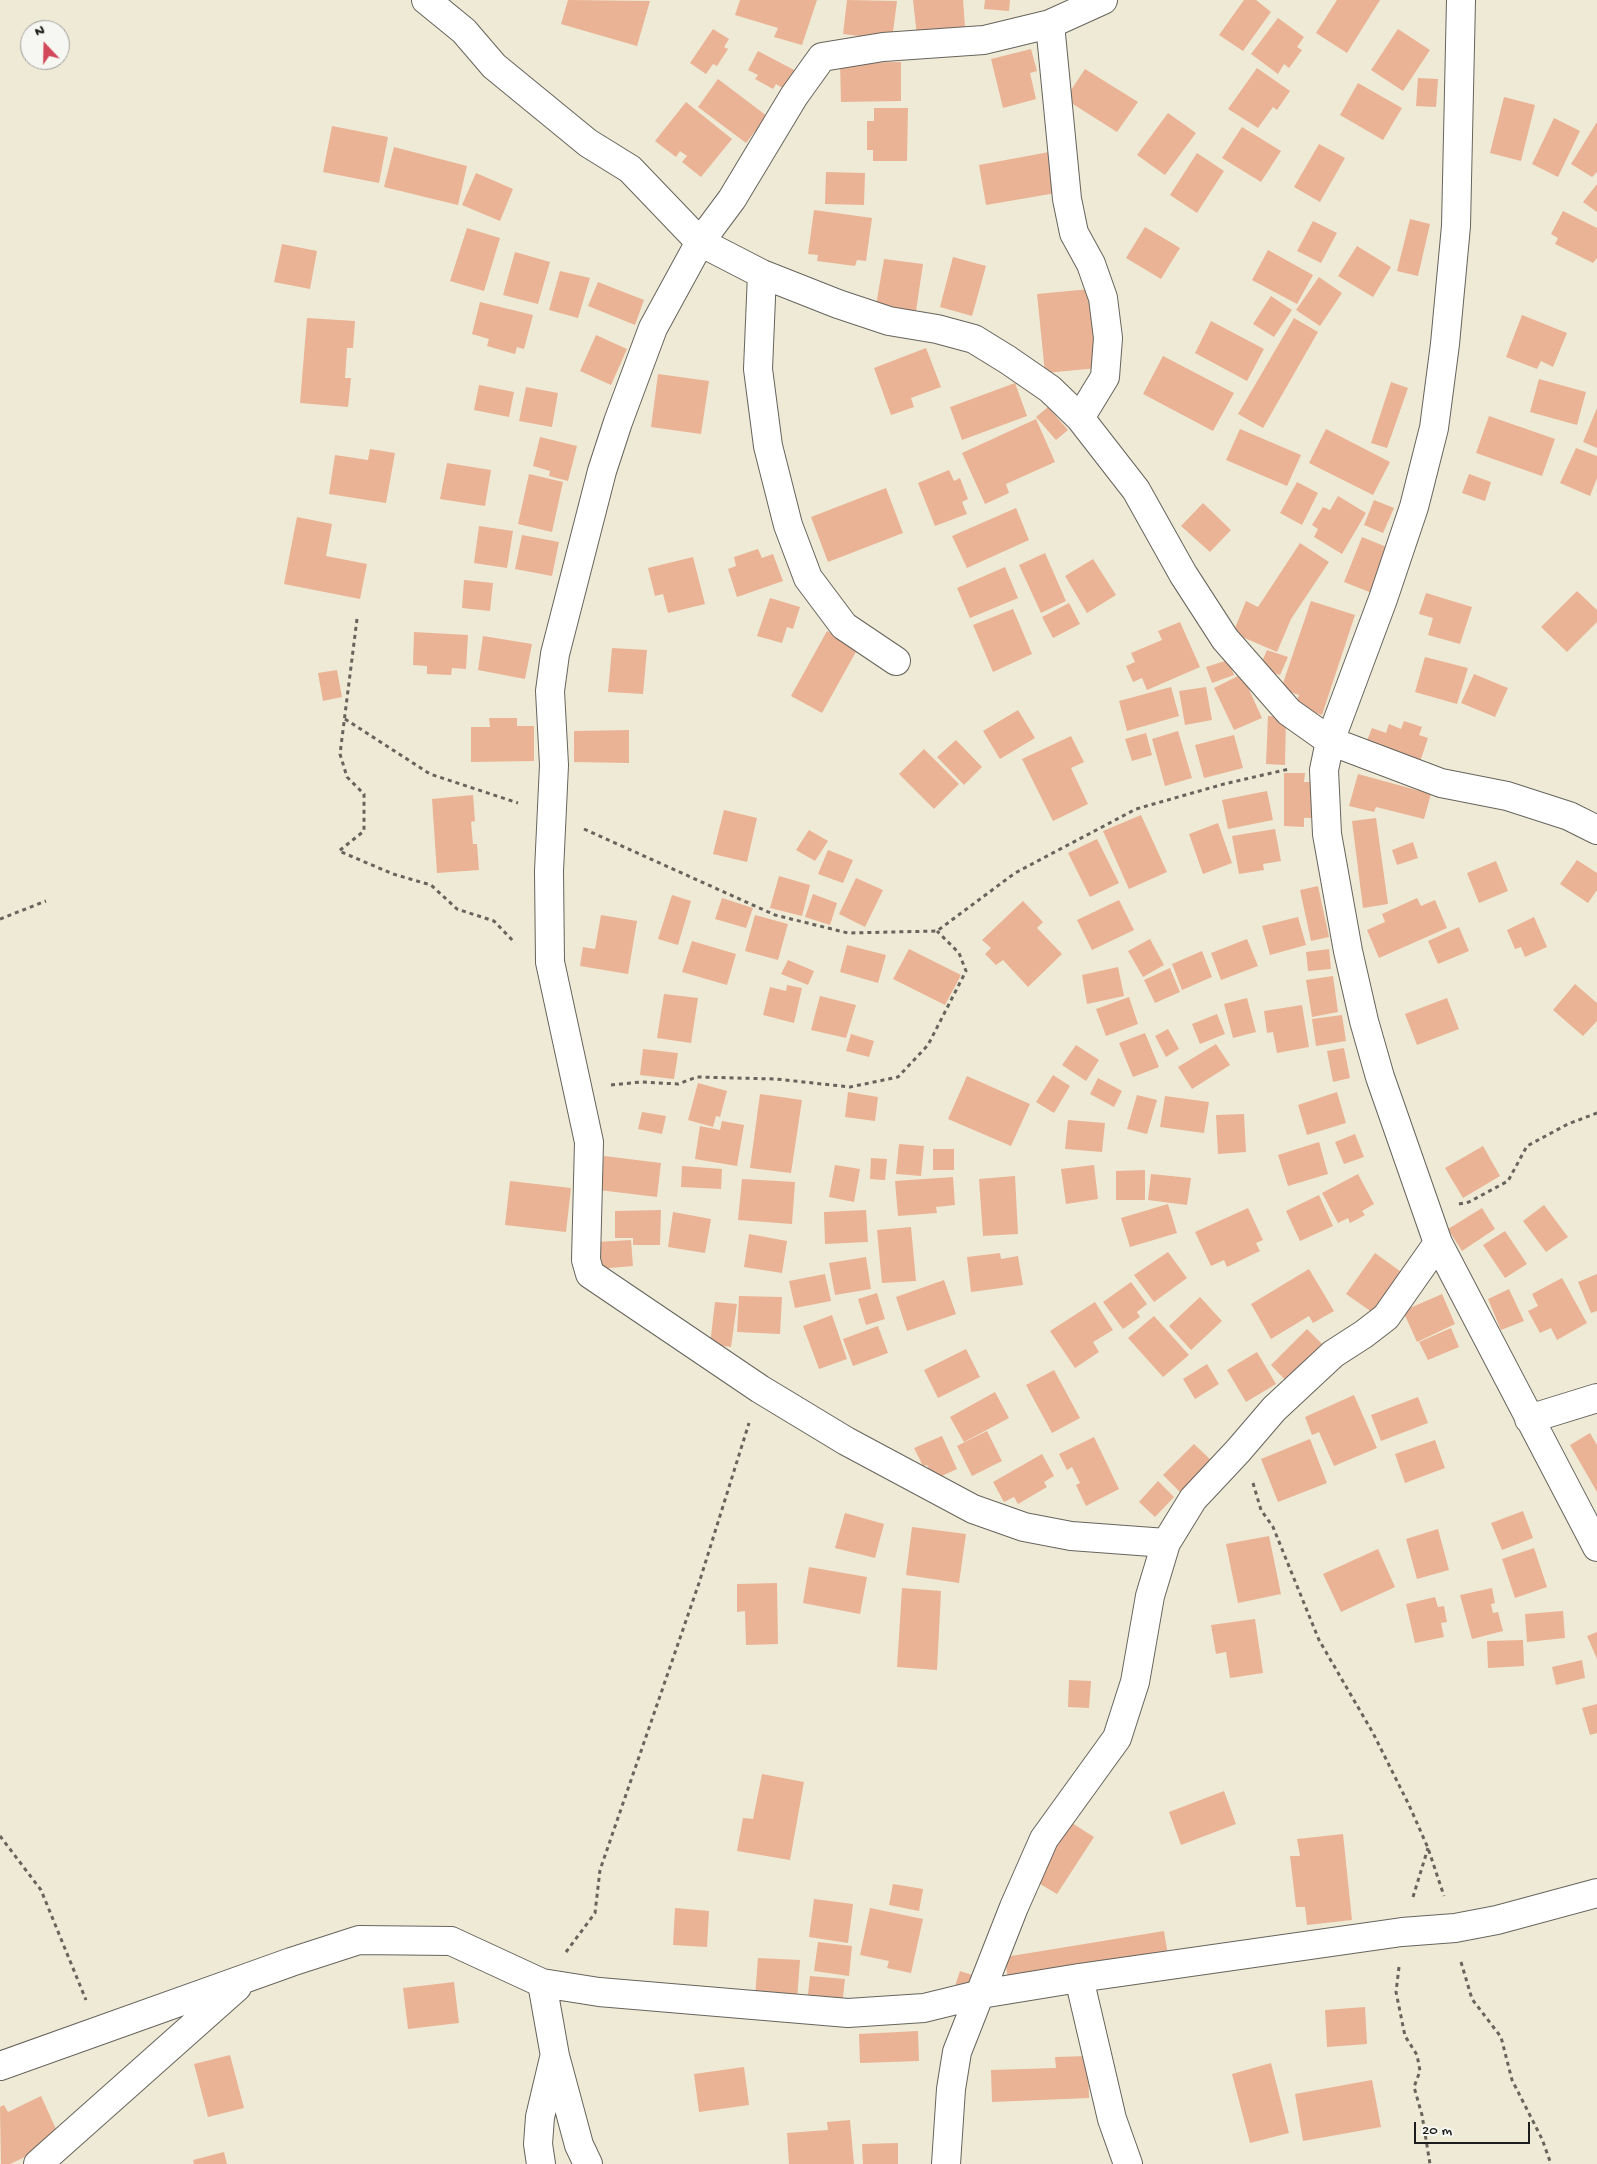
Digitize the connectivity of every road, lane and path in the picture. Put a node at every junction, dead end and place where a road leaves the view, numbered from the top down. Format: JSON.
{"nodes":[{"id":1,"x":426,"y":0,"type":"edge"},
{"id":2,"x":1103,"y":0,"type":"edge"},
{"id":3,"x":1461,"y":0,"type":"edge"},
{"id":4,"x":1050,"y":24,"type":"junction"},
{"id":5,"x":700,"y":242,"type":"junction"},
{"id":6,"x":762,"y":274,"type":"junction"},
{"id":7,"x":1080,"y":418,"type":"junction"},
{"id":8,"x":357,"y":619,"type":"dead end"},
{"id":9,"x":896,"y":661,"type":"dead end"},
{"id":10,"x":345,"y":718,"type":"junction"},
{"id":11,"x":1330,"y":741,"type":"junction"},
{"id":12,"x":1324,"y":770,"type":"junction"},
{"id":13,"x":550,"y":813,"type":"junction"},
{"id":14,"x":1597,"y":830,"type":"edge"},
{"id":15,"x":46,"y":901,"type":"dead end"},
{"id":16,"x":0,"y":919,"type":"edge"},
{"id":17,"x":937,"y":931,"type":"junction"},
{"id":18,"x":550,"y":962,"type":"junction"},
{"id":19,"x":578,"y":1089,"type":"junction"},
{"id":20,"x":1597,"y":1113,"type":"edge"},
{"id":21,"x":1427,"y":1212,"type":"junction"},
{"id":22,"x":1438,"y":1243,"type":"junction"},
{"id":23,"x":760,"y":1389,"type":"junction"},
{"id":24,"x":1597,"y":1398,"type":"edge"},
{"id":25,"x":1530,"y":1419,"type":"junction"},
{"id":26,"x":1238,"y":1451,"type":"junction"},
{"id":27,"x":1166,"y":1543,"type":"junction"},
{"id":28,"x":1597,"y":1547,"type":"edge"},
{"id":29,"x":0,"y":1836,"type":"edge"},
{"id":30,"x":1428,"y":1848,"type":"junction"},
{"id":31,"x":1597,"y":1893,"type":"edge"},
{"id":32,"x":1455,"y":1928,"type":"junction"},
{"id":33,"x":1402,"y":1932,"type":"junction"},
{"id":34,"x":1079,"y":1978,"type":"junction"},
{"id":35,"x":246,"y":1979,"type":"junction"},
{"id":36,"x":542,"y":1983,"type":"junction"},
{"id":37,"x":981,"y":1994,"type":"junction"},
{"id":38,"x":98,"y":2031,"type":"junction"},
{"id":39,"x":555,"y":2056,"type":"junction"},
{"id":40,"x":0,"y":2066,"type":"edge"},
{"id":41,"x":38,"y":2164,"type":"edge"},
{"id":42,"x":541,"y":2164,"type":"edge"},
{"id":43,"x":588,"y":2164,"type":"edge"},
{"id":44,"x":946,"y":2164,"type":"edge"},
{"id":45,"x":1128,"y":2164,"type":"edge"},
{"id":46,"x":1430,"y":2164,"type":"edge"},
{"id":47,"x":1551,"y":2164,"type":"edge"}],
"edges":[{"from":1,"to":5,"type":"street"},
{"from":2,"to":4,"type":"street"},
{"from":3,"to":11,"type":"street"},
{"from":4,"to":5,"type":"street"},
{"from":4,"to":7,"type":"street"},
{"from":5,"to":6,"type":"street"},
{"from":5,"to":13,"type":"street"},
{"from":6,"to":7,"type":"street"},
{"from":6,"to":9,"type":"street"},
{"from":7,"to":11,"type":"street"},
{"from":8,"to":10,"type":"path"},
{"from":10,"to":13,"type":"path"},
{"from":10,"to":18,"type":"path"},
{"from":11,"to":12,"type":"street"},
{"from":11,"to":14,"type":"street"},
{"from":12,"to":17,"type":"path"},
{"from":12,"to":21,"type":"street"},
{"from":13,"to":17,"type":"path"},
{"from":13,"to":18,"type":"street"},
{"from":15,"to":16,"type":"path"},
{"from":17,"to":19,"type":"path"},
{"from":18,"to":19,"type":"street"},
{"from":19,"to":23,"type":"street"},
{"from":20,"to":21,"type":"path"},
{"from":21,"to":22,"type":"street"},
{"from":22,"to":25,"type":"street"},
{"from":22,"to":26,"type":"street"},
{"from":23,"to":27,"type":"street"},
{"from":23,"to":36,"type":"path"},
{"from":24,"to":25,"type":"street"},
{"from":25,"to":28,"type":"street"},
{"from":26,"to":27,"type":"street"},
{"from":26,"to":30,"type":"path"},
{"from":27,"to":37,"type":"street"},
{"from":29,"to":38,"type":"path"},
{"from":30,"to":32,"type":"path"},
{"from":30,"to":33,"type":"path"},
{"from":31,"to":32,"type":"street"},
{"from":32,"to":33,"type":"street"},
{"from":32,"to":47,"type":"path"},
{"from":33,"to":34,"type":"street"},
{"from":33,"to":46,"type":"path"},
{"from":34,"to":37,"type":"street"},
{"from":34,"to":45,"type":"street"},
{"from":35,"to":36,"type":"street"},
{"from":35,"to":38,"type":"street"},
{"from":35,"to":41,"type":"street"},
{"from":36,"to":37,"type":"street"},
{"from":36,"to":39,"type":"street"},
{"from":37,"to":44,"type":"street"},
{"from":38,"to":40,"type":"street"},
{"from":39,"to":42,"type":"street"},
{"from":39,"to":43,"type":"street"}]}
